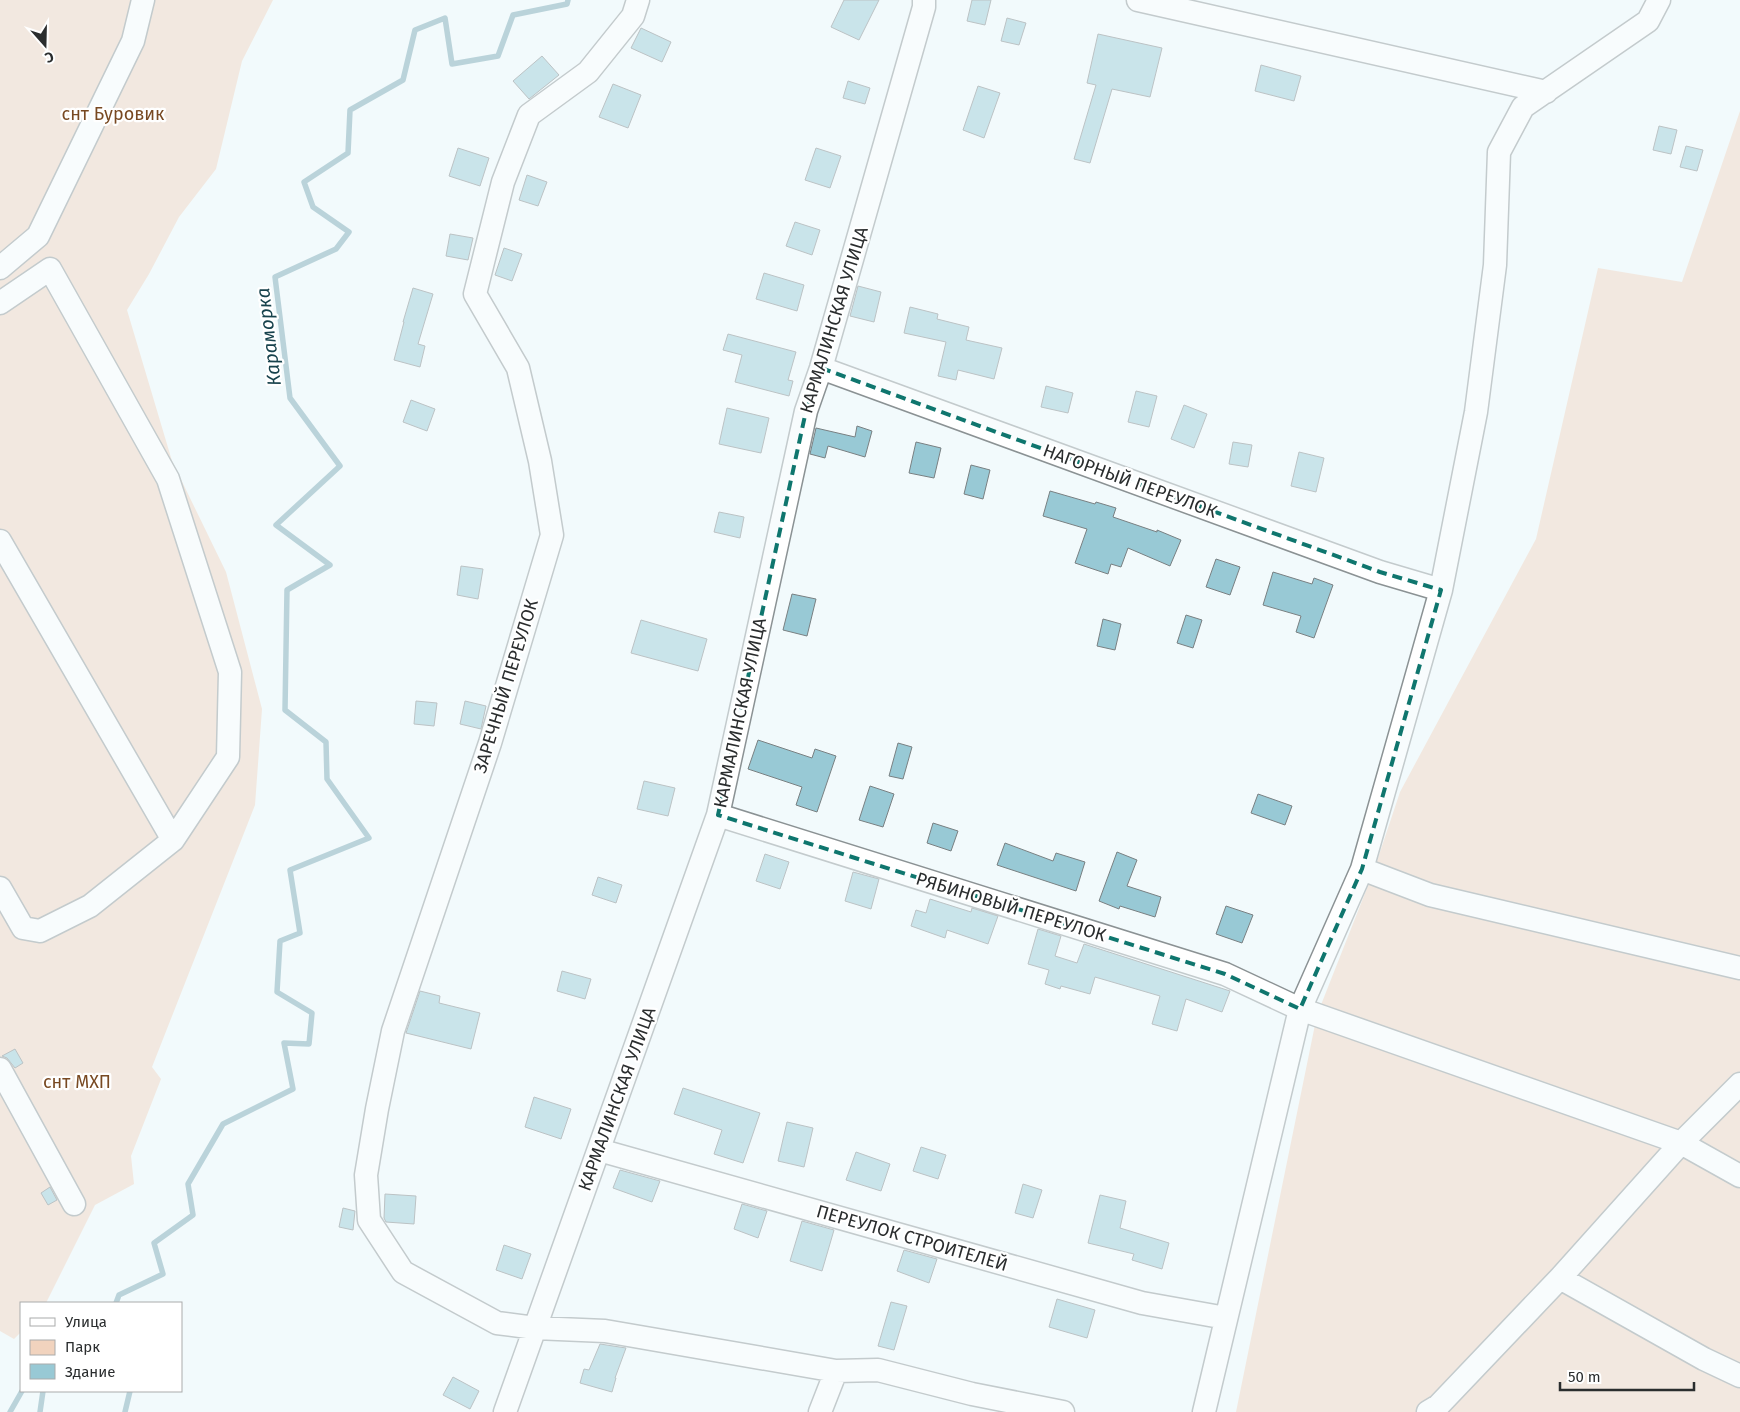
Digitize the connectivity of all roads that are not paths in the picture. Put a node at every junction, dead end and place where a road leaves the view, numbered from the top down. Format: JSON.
{"nodes":[{"id":1,"x":143,"y":0,"type":"edge"},
{"id":2,"x":638,"y":0,"type":"edge"},
{"id":3,"x":924,"y":0,"type":"edge"},
{"id":4,"x":1138,"y":0,"type":"edge"},
{"id":5,"x":1658,"y":0,"type":"edge"},
{"id":6,"x":1546,"y":92,"type":"junction"},
{"id":7,"x":0,"y":268,"type":"edge"},
{"id":8,"x":0,"y":303,"type":"edge"},
{"id":9,"x":821,"y":368,"type":"junction"},
{"id":10,"x":0,"y":541,"type":"edge"},
{"id":11,"x":1441,"y":590,"type":"junction"},
{"id":12,"x":718,"y":815,"type":"junction"},
{"id":13,"x":173,"y":840,"type":"junction"},
{"id":14,"x":1362,"y":869,"type":"junction"},
{"id":15,"x":0,"y":888,"type":"edge"},
{"id":16,"x":1740,"y":968,"type":"edge"},
{"id":17,"x":1300,"y":1009,"type":"junction"},
{"id":18,"x":0,"y":1069,"type":"edge"},
{"id":19,"x":1740,"y":1084,"type":"edge"},
{"id":20,"x":1681,"y":1143,"type":"junction"},
{"id":21,"x":599,"y":1150,"type":"junction"},
{"id":22,"x":1740,"y":1176,"type":"edge"},
{"id":23,"x":74,"y":1204,"type":"dead end"},
{"id":24,"x":1560,"y":1278,"type":"junction"},
{"id":25,"x":1226,"y":1318,"type":"junction"},
{"id":26,"x":536,"y":1328,"type":"junction"},
{"id":27,"x":836,"y":1371,"type":"junction"},
{"id":28,"x":1740,"y":1376,"type":"edge"},
{"id":29,"x":506,"y":1412,"type":"edge"},
{"id":30,"x":820,"y":1412,"type":"edge"},
{"id":31,"x":1063,"y":1412,"type":"edge"},
{"id":32,"x":1204,"y":1412,"type":"edge"},
{"id":33,"x":1428,"y":1412,"type":"edge"}],
"edges":[{"from":1,"to":7,"type":"street"},
{"from":2,"to":26,"type":"street","name":"ЗАРЕЧНЫЙ ПЕРЕУЛОК"},
{"from":3,"to":9,"type":"street","name":"КАРМАЛИНСКАЯ УЛИЦА"},
{"from":4,"to":6,"type":"street"},
{"from":5,"to":6,"type":"street"},
{"from":6,"to":11,"type":"street"},
{"from":8,"to":13,"type":"street"},
{"from":9,"to":11,"type":"street","name":"НАГОРНЫЙ ПЕРЕУЛОК"},
{"from":9,"to":12,"type":"street","name":"КАРМАЛИНСКАЯ УЛИЦА"},
{"from":10,"to":13,"type":"street"},
{"from":11,"to":14,"type":"street"},
{"from":12,"to":17,"type":"street","name":"РЯБИНОВЫЙ ПЕРЕУЛОК"},
{"from":12,"to":21,"type":"street","name":"КАРМАЛИНСКАЯ УЛИЦА"},
{"from":13,"to":15,"type":"street"},
{"from":14,"to":16,"type":"street"},
{"from":14,"to":17,"type":"street"},
{"from":17,"to":20,"type":"street","name":"РЯБИНОВЫЙ ПЕРЕУЛОК"},
{"from":17,"to":25,"type":"street"},
{"from":18,"to":23,"type":"street"},
{"from":19,"to":20,"type":"street"},
{"from":20,"to":22,"type":"street","name":"РЯБИНОВЫЙ ПЕРЕУЛОК"},
{"from":20,"to":24,"type":"street"},
{"from":21,"to":25,"type":"street","name":"ПЕРЕУЛОК СТРОИТЕЛЕЙ"},
{"from":21,"to":26,"type":"street","name":"КАРМАЛИНСКАЯ УЛИЦА"},
{"from":24,"to":28,"type":"street"},
{"from":24,"to":33,"type":"street"},
{"from":25,"to":32,"type":"street"},
{"from":26,"to":27,"type":"street","name":"ЗАРЕЧНЫЙ ПЕРЕУЛОК"},
{"from":26,"to":29,"type":"street","name":"КАРМАЛИНСКАЯ УЛИЦА"},
{"from":27,"to":30,"type":"street"},
{"from":27,"to":31,"type":"street","name":"ЗАРЕЧНЫЙ ПЕРЕУЛОК"}]}
